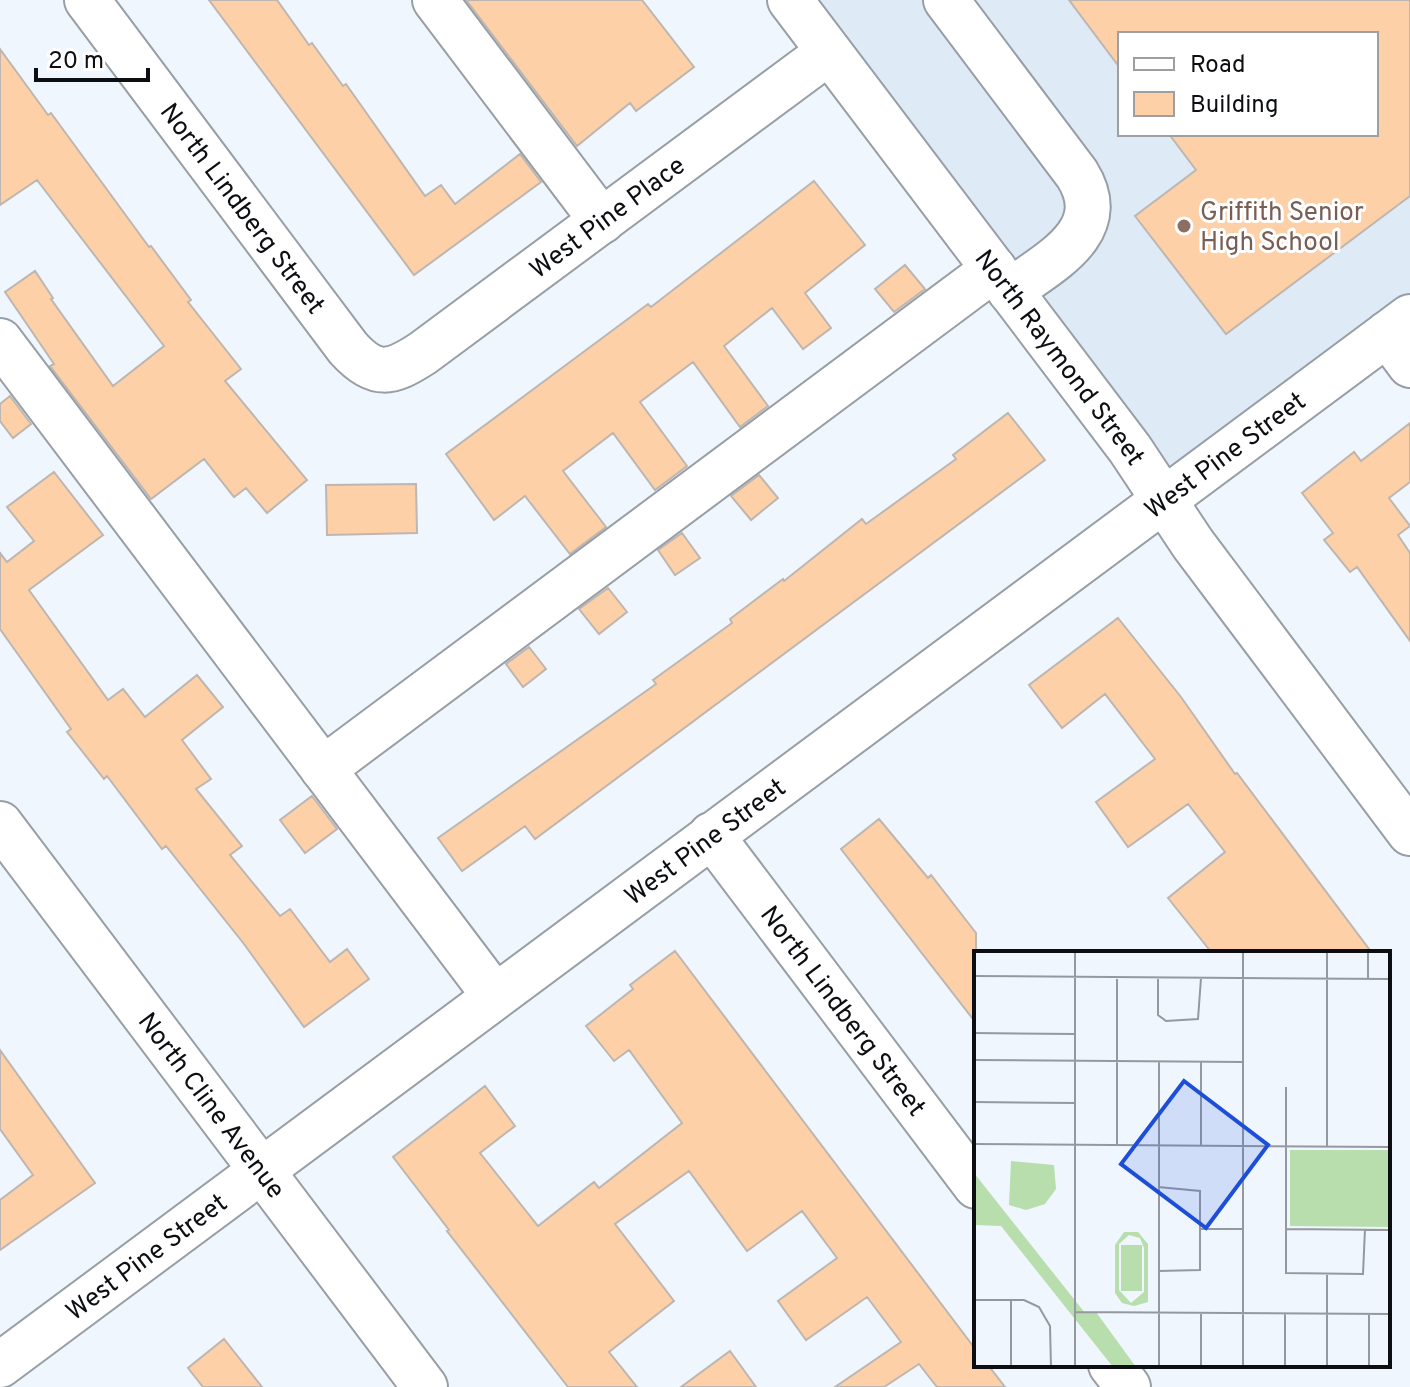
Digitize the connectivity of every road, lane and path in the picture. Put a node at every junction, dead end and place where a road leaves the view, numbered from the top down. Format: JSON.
{"nodes":[{"id":1,"x":87,"y":0,"type":"edge"},
{"id":2,"x":435,"y":0,"type":"edge"},
{"id":3,"x":790,"y":0,"type":"edge"},
{"id":4,"x":946,"y":0,"type":"edge"},
{"id":5,"x":829,"y":52,"type":"junction"},
{"id":6,"x":602,"y":221,"type":"junction"},
{"id":7,"x":1002,"y":280,"type":"junction"},
{"id":8,"x":1402,"y":339,"type":"edge"},
{"id":9,"x":0,"y":341,"type":"edge"},
{"id":10,"x":379,"y":370,"type":"joint"},
{"id":11,"x":1165,"y":500,"type":"junction"},
{"id":12,"x":323,"y":769,"type":"junction"},
{"id":13,"x":0,"y":824,"type":"edge"},
{"id":14,"x":1410,"y":833,"type":"edge"},
{"id":15,"x":711,"y":835,"type":"junction"},
{"id":16,"x":494,"y":995,"type":"junction"},
{"id":17,"x":261,"y":1170,"type":"junction"},
{"id":18,"x":974,"y":1183,"type":"edge"},
{"id":19,"x":0,"y":1365,"type":"edge"},
{"id":20,"x":1113,"y":1367,"type":"edge"},
{"id":21,"x":425,"y":1387,"type":"edge"},
{"id":22,"x":1128,"y":1387,"type":"edge"}],
"edges":[{"from":1,"to":10,"type":"street","name":"North Lindberg Street"},
{"from":2,"to":6,"type":"street"},
{"from":3,"to":5,"type":"street","name":"North Raymond Street"},
{"from":4,"to":7,"type":"street"},
{"from":5,"to":6,"type":"street","name":"West Pine Place"},
{"from":5,"to":7,"type":"street","name":"North Raymond Street"},
{"from":6,"to":10,"type":"street","name":"West Pine Place"},
{"from":7,"to":11,"type":"street","name":"North Raymond Street"},
{"from":7,"to":12,"type":"street"},
{"from":8,"to":11,"type":"street","name":"West Pine Street"},
{"from":9,"to":12,"type":"street"},
{"from":11,"to":14,"type":"street","name":"North Raymond Street"},
{"from":11,"to":15,"type":"street","name":"West Pine Street"},
{"from":12,"to":16,"type":"street"},
{"from":13,"to":17,"type":"street","name":"North Cline Avenue"},
{"from":15,"to":16,"type":"street","name":"West Pine Street"},
{"from":15,"to":18,"type":"street","name":"North Lindberg Street"},
{"from":16,"to":17,"type":"street","name":"West Pine Street"},
{"from":17,"to":19,"type":"street","name":"West Pine Street"},
{"from":17,"to":21,"type":"street","name":"North Cline Avenue"},
{"from":20,"to":22,"type":"street"}]}
